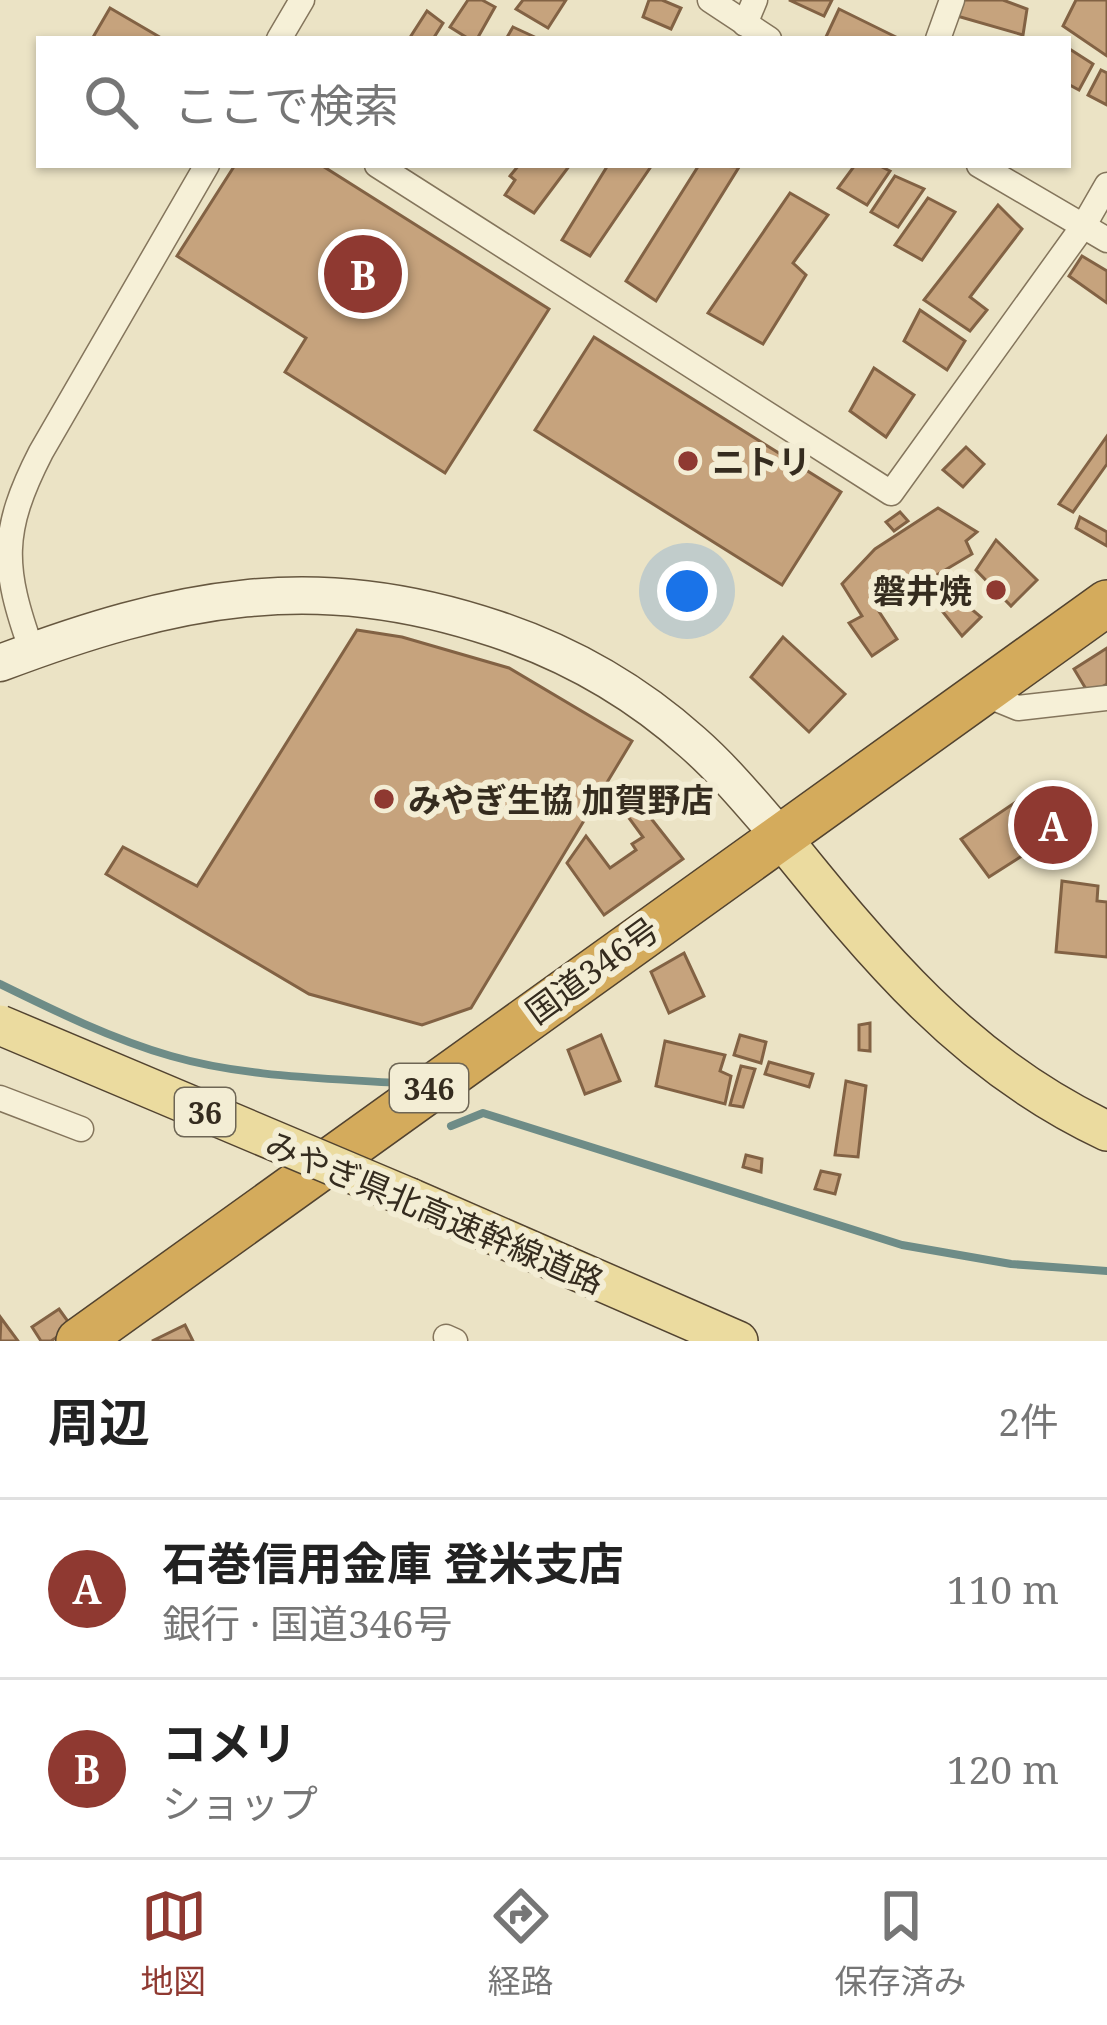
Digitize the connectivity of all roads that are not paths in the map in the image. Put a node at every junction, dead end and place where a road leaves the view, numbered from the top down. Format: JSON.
{"nodes":[{"id":1,"x":302,"y":0,"type":"edge"},
{"id":2,"x":710,"y":0,"type":"edge"},
{"id":3,"x":755,"y":0,"type":"edge"},
{"id":4,"x":952,"y":0,"type":"edge"},
{"id":5,"x":745,"y":24,"type":"junction"},
{"id":6,"x":281,"y":36,"type":"edge"},
{"id":7,"x":764,"y":36,"type":"edge"},
{"id":8,"x":939,"y":36,"type":"edge"},
{"id":9,"x":204,"y":168,"type":"edge"},
{"id":10,"x":382,"y":168,"type":"edge"},
{"id":11,"x":984,"y":168,"type":"edge"},
{"id":12,"x":1107,"y":185,"type":"edge"},
{"id":13,"x":1084,"y":225,"type":"junction"},
{"id":14,"x":1107,"y":240,"type":"edge"},
{"id":15,"x":1107,"y":603,"type":"edge"},
{"id":16,"x":16,"y":657,"type":"edge"},
{"id":17,"x":979,"y":692,"type":"junction"},
{"id":18,"x":1107,"y":698,"type":"edge"},
{"id":19,"x":779,"y":835,"type":"junction"},
{"id":20,"x":0,"y":1025,"type":"edge"},
{"id":21,"x":0,"y":1098,"type":"edge"},
{"id":22,"x":81,"y":1129,"type":"dead end"},
{"id":23,"x":1107,"y":1131,"type":"edge"},
{"id":24,"x":79,"y":1341,"type":"edge"},
{"id":25,"x":738,"y":1341,"type":"edge"}],
"edges":[{"from":1,"to":6,"type":"street"},
{"from":2,"to":5,"type":"street"},
{"from":3,"to":5,"type":"street"},
{"from":4,"to":8,"type":"street"},
{"from":5,"to":7,"type":"street"},
{"from":9,"to":16,"type":"street"},
{"from":10,"to":13,"type":"street"},
{"from":11,"to":13,"type":"street"},
{"from":12,"to":13,"type":"street"},
{"from":13,"to":14,"type":"street"},
{"from":15,"to":17,"type":"highway","name":"国道346号","number":"346"},
{"from":16,"to":19,"type":"street"},
{"from":17,"to":18,"type":"street"},
{"from":17,"to":19,"type":"highway","name":"国道346号","number":"346"},
{"from":19,"to":23,"type":"main road"},
{"from":19,"to":24,"type":"highway","name":"国道346号","number":"346"},
{"from":20,"to":25,"type":"main road","name":"みやぎ県北高速幹線道路","number":"36","bridge":true},
{"from":21,"to":22,"type":"street"}]}
